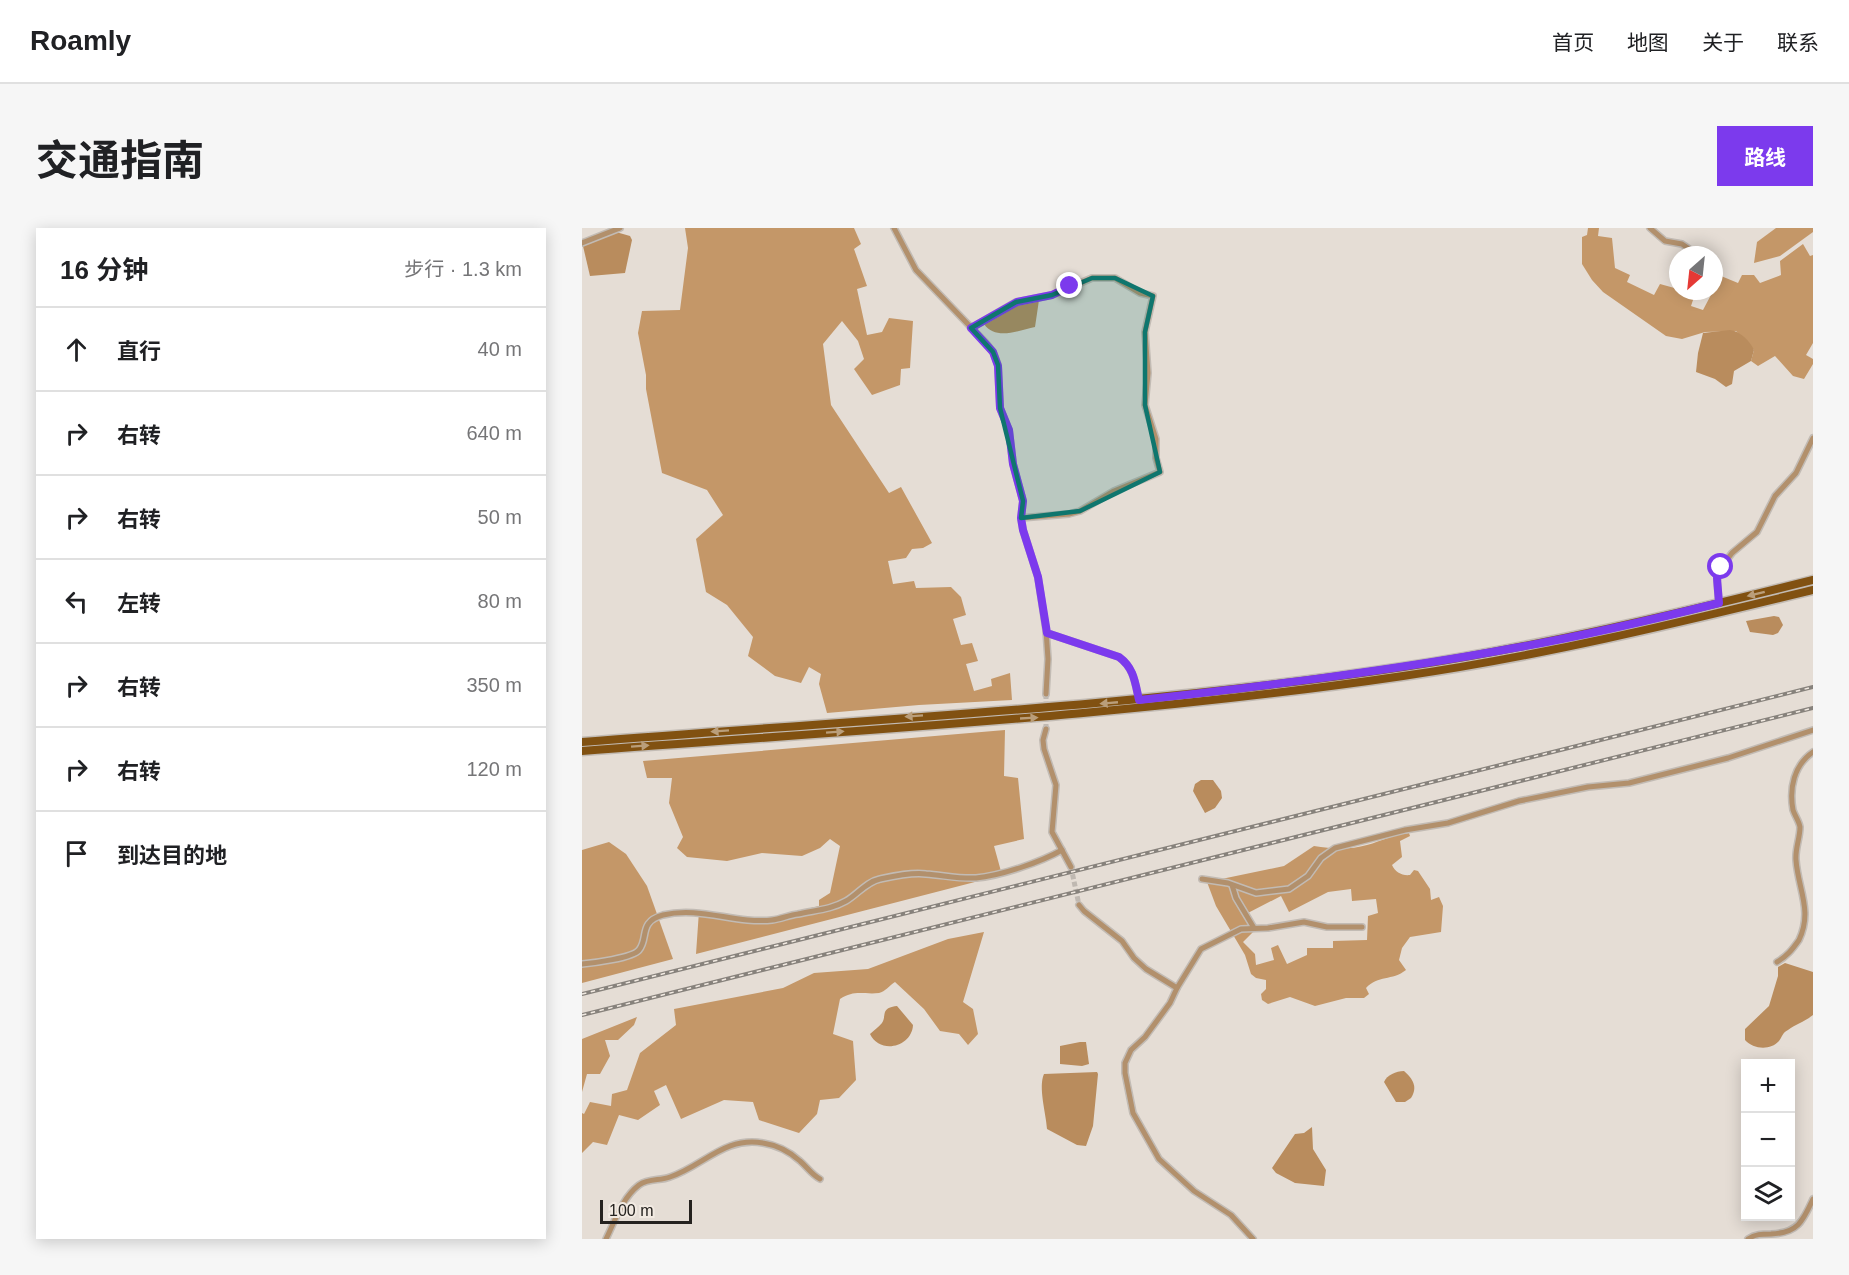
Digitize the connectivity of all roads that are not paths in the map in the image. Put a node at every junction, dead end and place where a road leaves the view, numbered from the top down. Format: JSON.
{"nodes":[{"id":1,"x":620,"y":228,"type":"edge"},
{"id":2,"x":894,"y":228,"type":"edge"},
{"id":3,"x":1650,"y":228,"type":"edge"},
{"id":4,"x":582,"y":243,"type":"edge"},
{"id":5,"x":1685,"y":246,"type":"edge"},
{"id":6,"x":971,"y":328,"type":"junction"},
{"id":7,"x":1813,"y":438,"type":"edge"},
{"id":8,"x":1021,"y":518,"type":"junction"},
{"id":9,"x":1813,"y":580,"type":"edge"},
{"id":10,"x":1813,"y":590,"type":"edge"},
{"id":11,"x":1719,"y":603,"type":"junction"},
{"id":12,"x":1047,"y":633,"type":"junction"},
{"id":13,"x":1047,"y":694,"type":"tunnel mouth"},
{"id":14,"x":1139,"y":700,"type":"junction"},
{"id":15,"x":1046,"y":729,"type":"tunnel mouth"},
{"id":16,"x":1813,"y":730,"type":"edge"},
{"id":17,"x":582,"y":742,"type":"edge"},
{"id":18,"x":582,"y":751,"type":"edge"},
{"id":19,"x":1813,"y":752,"type":"edge"},
{"id":20,"x":1062,"y":850,"type":"junction"},
{"id":21,"x":1071,"y":867,"type":"tunnel mouth"},
{"id":22,"x":1202,"y":879,"type":"dead end"},
{"id":23,"x":1232,"y":885,"type":"junction"},
{"id":24,"x":1079,"y":905,"type":"tunnel mouth"},
{"id":25,"x":1362,"y":927,"type":"dead end"},
{"id":26,"x":1254,"y":928,"type":"junction"},
{"id":27,"x":1777,"y":962,"type":"dead end"},
{"id":28,"x":582,"y":964,"type":"edge"},
{"id":29,"x":1177,"y":988,"type":"junction"},
{"id":30,"x":820,"y":1179,"type":"dead end"},
{"id":31,"x":1813,"y":1199,"type":"edge"},
{"id":32,"x":606,"y":1239,"type":"edge"},
{"id":33,"x":1253,"y":1239,"type":"edge"},
{"id":34,"x":1748,"y":1239,"type":"edge"}],
"edges":[{"from":1,"to":4,"type":"street"},
{"from":2,"to":6,"type":"street"},
{"from":3,"to":5,"type":"street"},
{"from":6,"to":8,"type":"street"},
{"from":6,"to":8,"type":"street"},
{"from":7,"to":11,"type":"street"},
{"from":8,"to":12,"type":"street"},
{"from":9,"to":11,"type":"main road","one_way":true},
{"from":18,"to":10,"type":"main road","one_way":true},
{"from":11,"to":14,"type":"main road"},
{"from":12,"to":13,"type":"street"},
{"from":12,"to":14,"type":"street"},
{"from":14,"to":17,"type":"main road","one_way":true},
{"from":15,"to":20,"type":"street"},
{"from":16,"to":23,"type":"street"},
{"from":19,"to":27,"type":"street"},
{"from":20,"to":21,"type":"street"},
{"from":20,"to":28,"type":"street"},
{"from":22,"to":23,"type":"street"},
{"from":23,"to":26,"type":"street"},
{"from":24,"to":29,"type":"street"},
{"from":25,"to":26,"type":"street"},
{"from":26,"to":29,"type":"street"},
{"from":29,"to":33,"type":"street"},
{"from":30,"to":32,"type":"street"},
{"from":31,"to":34,"type":"street"}]}
